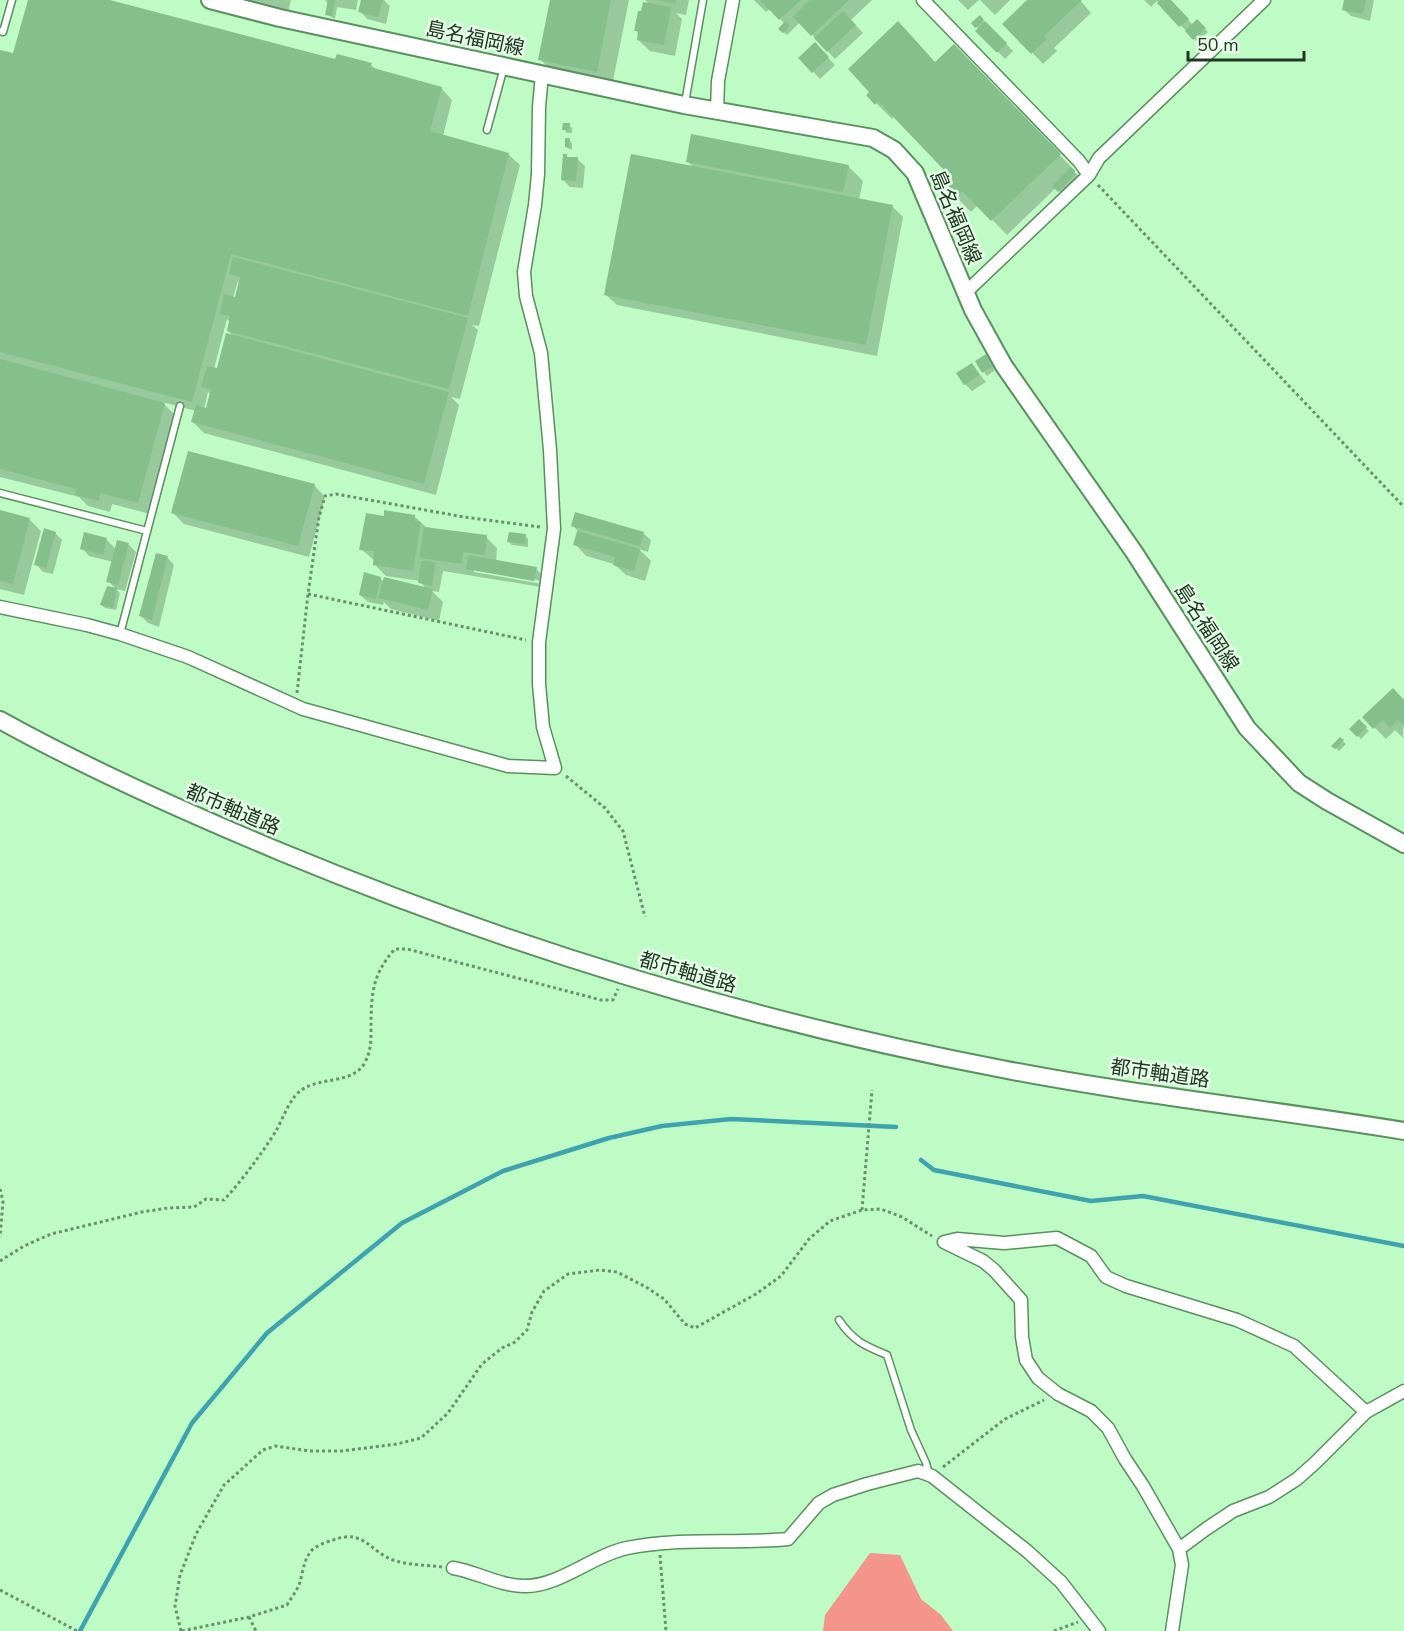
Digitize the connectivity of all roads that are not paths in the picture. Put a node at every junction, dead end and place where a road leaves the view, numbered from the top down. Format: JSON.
{"nodes":[{"id":1,"x":12,"y":0,"type":"edge"},
{"id":2,"x":210,"y":0,"type":"edge"},
{"id":3,"x":703,"y":0,"type":"edge"},
{"id":4,"x":733,"y":0,"type":"edge"},
{"id":5,"x":923,"y":0,"type":"edge"},
{"id":6,"x":1264,"y":0,"type":"edge"},
{"id":7,"x":0,"y":31,"type":"edge"},
{"id":8,"x":505,"y":66,"type":"junction"},
{"id":9,"x":542,"y":74,"type":"junction"},
{"id":10,"x":684,"y":105,"type":"junction"},
{"id":11,"x":717,"y":111,"type":"junction"},
{"id":12,"x":488,"y":130,"type":"dead end"},
{"id":13,"x":1089,"y":175,"type":"junction"},
{"id":14,"x":965,"y":293,"type":"junction"},
{"id":15,"x":180,"y":406,"type":"dead end"},
{"id":16,"x":0,"y":493,"type":"edge"},
{"id":17,"x":147,"y":531,"type":"junction"},
{"id":18,"x":0,"y":607,"type":"edge"},
{"id":19,"x":120,"y":634,"type":"junction"},
{"id":20,"x":0,"y":720,"type":"edge"},
{"id":21,"x":1404,"y":844,"type":"edge"},
{"id":22,"x":1404,"y":1131,"type":"edge"},
{"id":23,"x":839,"y":1320,"type":"dead end"},
{"id":24,"x":1404,"y":1391,"type":"edge"},
{"id":25,"x":1366,"y":1412,"type":"junction"},
{"id":26,"x":930,"y":1475,"type":"junction"},
{"id":27,"x":1179,"y":1550,"type":"junction"},
{"id":28,"x":453,"y":1568,"type":"road end"},
{"id":29,"x":1099,"y":1631,"type":"edge"},
{"id":30,"x":1172,"y":1631,"type":"edge"}],
"edges":[{"from":1,"to":7,"type":"lane"},
{"from":2,"to":8,"type":"main road","name":"島名福岡線"},
{"from":3,"to":10,"type":"lane"},
{"from":4,"to":11,"type":"street"},
{"from":5,"to":13,"type":"street"},
{"from":6,"to":13,"type":"street"},
{"from":8,"to":9,"type":"main road","name":"島名福岡線"},
{"from":8,"to":12,"type":"lane"},
{"from":9,"to":10,"type":"main road","name":"島名福岡線"},
{"from":9,"to":19,"type":"street"},
{"from":10,"to":11,"type":"main road","name":"島名福岡線"},
{"from":11,"to":14,"type":"main road","name":"島名福岡線"},
{"from":13,"to":14,"type":"street"},
{"from":14,"to":21,"type":"main road","name":"島名福岡線"},
{"from":15,"to":17,"type":"lane"},
{"from":16,"to":17,"type":"lane"},
{"from":17,"to":19,"type":"lane"},
{"from":18,"to":19,"type":"street"},
{"from":20,"to":22,"type":"main road","name":"都市軸道路"},
{"from":23,"to":26,"type":"lane"},
{"from":24,"to":25,"type":"street"},
{"from":25,"to":27,"type":"street"},
{"from":25,"to":27,"type":"street"},
{"from":26,"to":28,"type":"street"},
{"from":26,"to":29,"type":"street"},
{"from":27,"to":30,"type":"street"}]}
